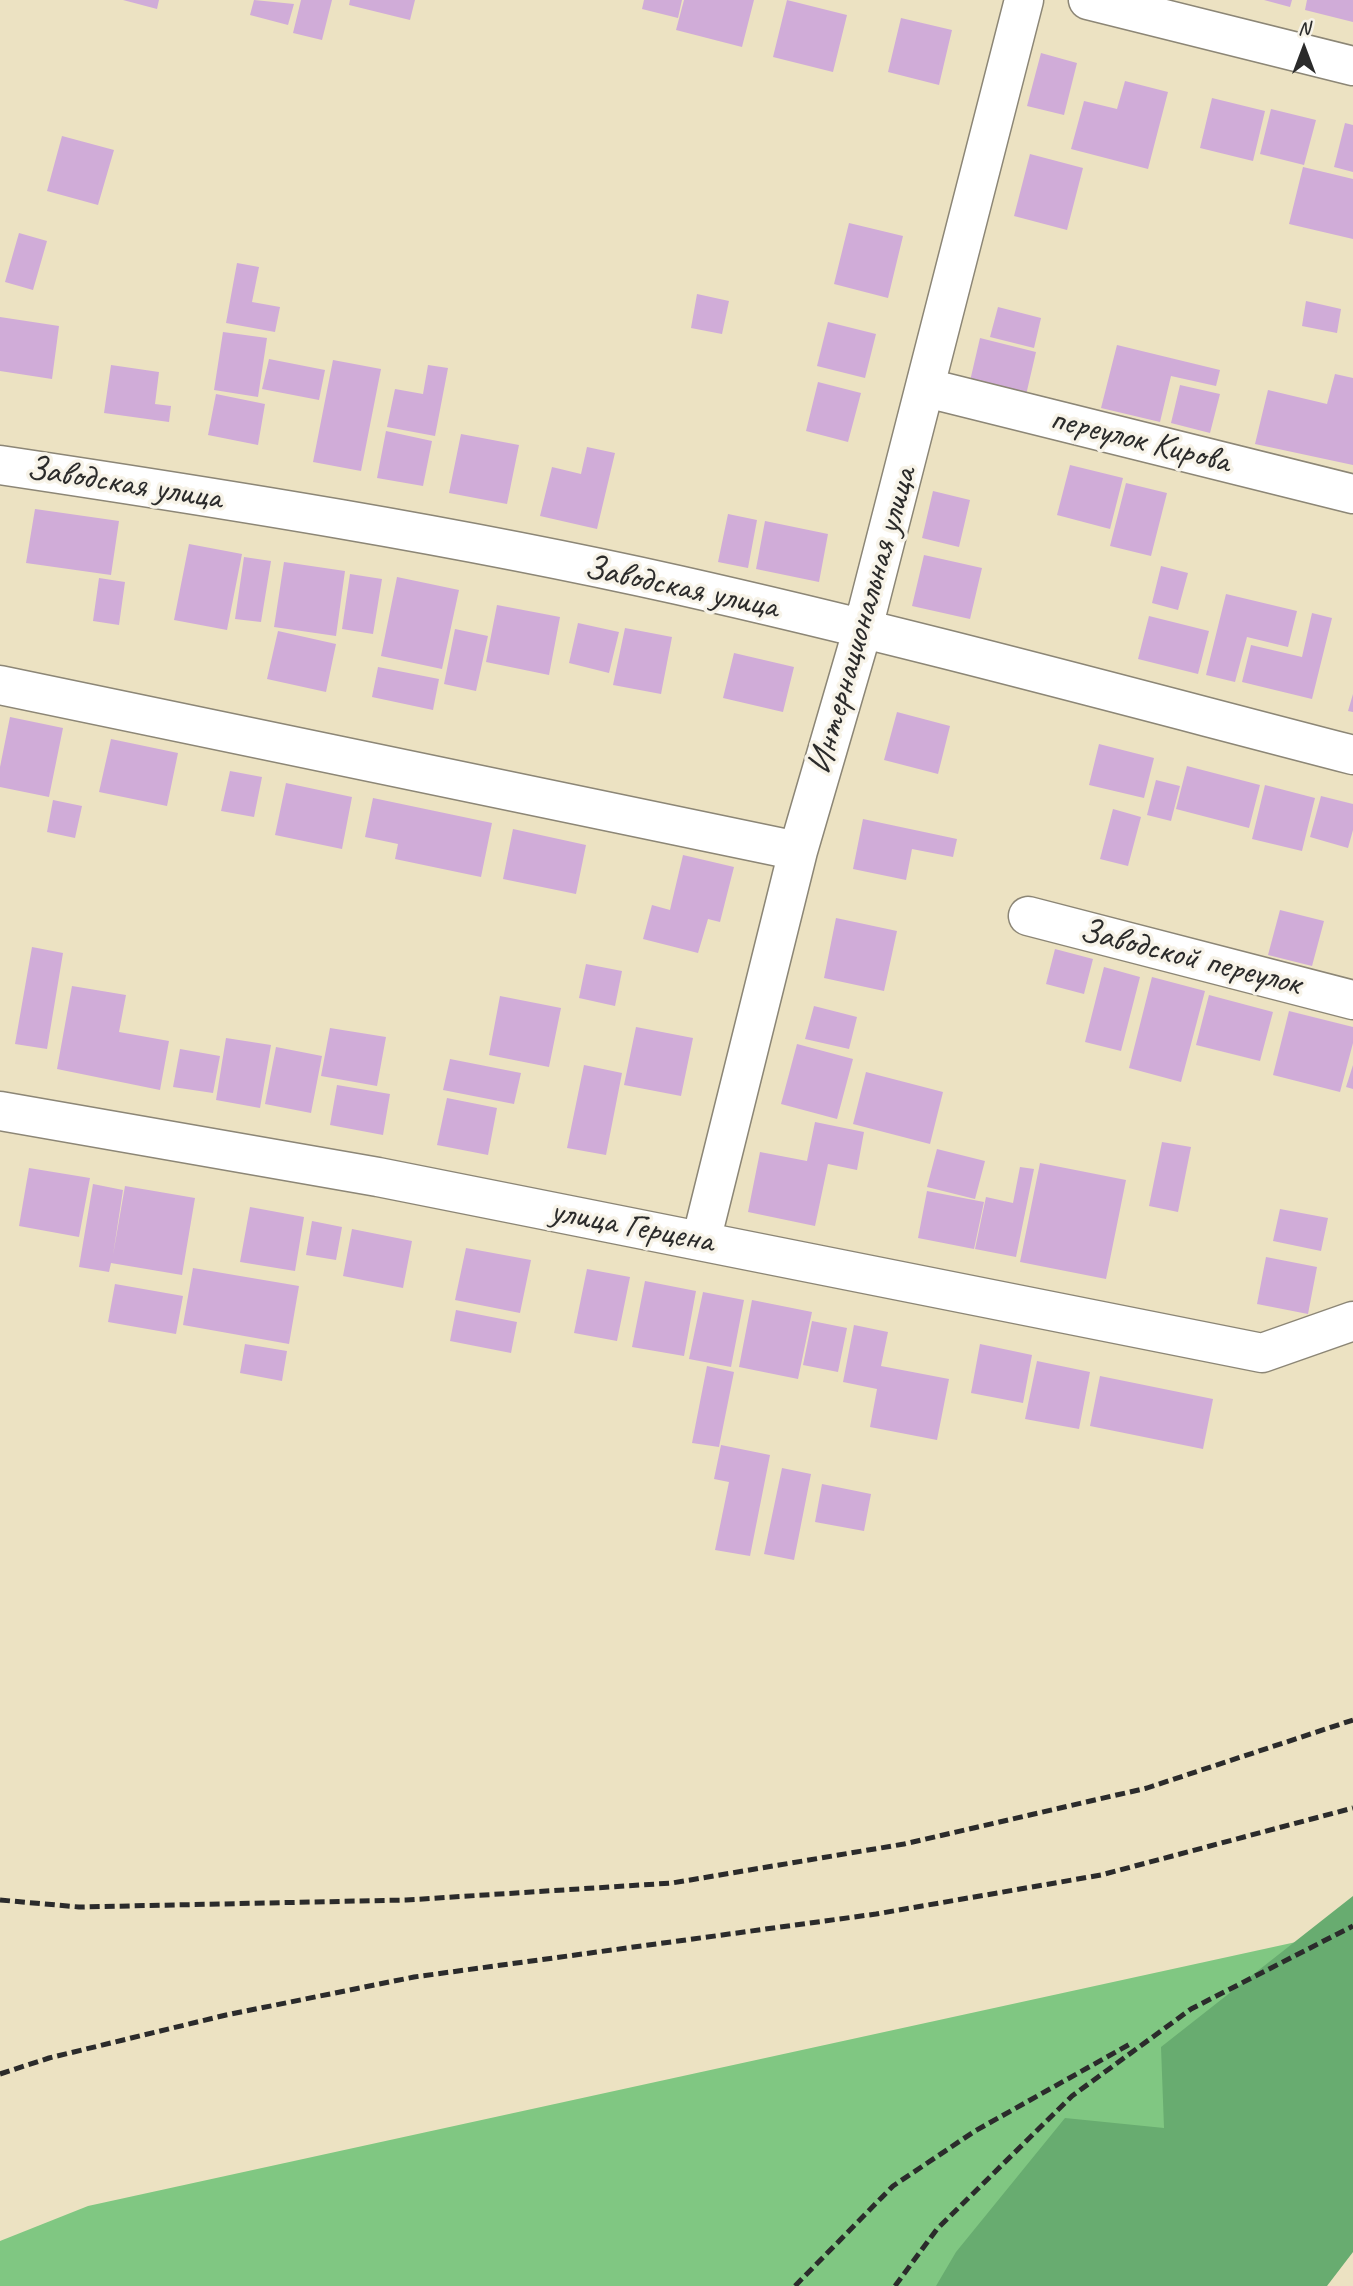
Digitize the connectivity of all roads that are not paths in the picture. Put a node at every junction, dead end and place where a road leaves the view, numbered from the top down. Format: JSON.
{"nodes":[{"id":1,"x":1024,"y":0,"type":"edge"},
{"id":2,"x":1088,"y":0,"type":"edge"},
{"id":3,"x":1353,"y":66,"type":"edge"},
{"id":4,"x":927,"y":388,"type":"junction"},
{"id":5,"x":0,"y":465,"type":"edge"},
{"id":6,"x":1353,"y":494,"type":"edge"},
{"id":7,"x":863,"y":628,"type":"junction"},
{"id":8,"x":0,"y":685,"type":"edge"},
{"id":9,"x":1353,"y":755,"type":"edge"},
{"id":10,"x":797,"y":851,"type":"junction"},
{"id":11,"x":1028,"y":916,"type":"dead end"},
{"id":12,"x":1353,"y":1000,"type":"edge"},
{"id":13,"x":0,"y":1111,"type":"edge"},
{"id":14,"x":701,"y":1241,"type":"junction"},
{"id":15,"x":1353,"y":1321,"type":"edge"}],
"edges":[{"from":1,"to":4,"type":"street","name":"Интернациональная улица"},
{"from":2,"to":3,"type":"street"},
{"from":4,"to":6,"type":"street","name":"переулок Кирова"},
{"from":4,"to":7,"type":"street","name":"Интернациональная улица"},
{"from":5,"to":7,"type":"street","name":"Заводская улица"},
{"from":7,"to":9,"type":"street","name":"Заводская улица"},
{"from":7,"to":10,"type":"street","name":"Интернациональная улица"},
{"from":8,"to":10,"type":"street"},
{"from":10,"to":14,"type":"street","name":"Интернациональная улица"},
{"from":11,"to":12,"type":"street","name":"Заводской переулок"},
{"from":13,"to":14,"type":"street","name":"улица Герцена"},
{"from":14,"to":15,"type":"street","name":"улица Герцена"}]}
